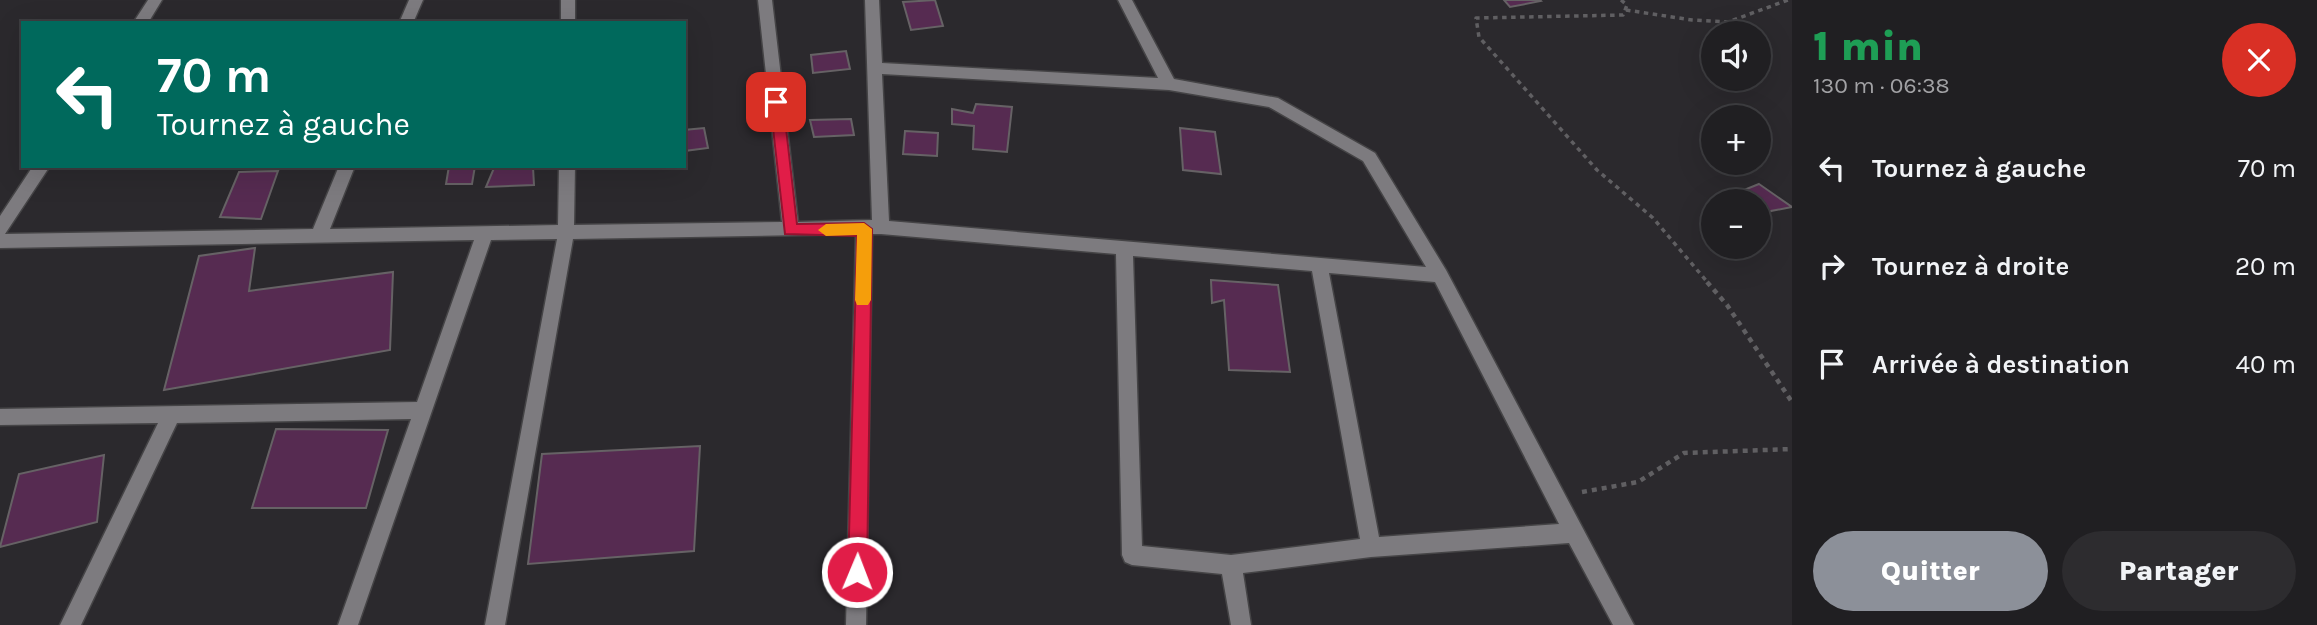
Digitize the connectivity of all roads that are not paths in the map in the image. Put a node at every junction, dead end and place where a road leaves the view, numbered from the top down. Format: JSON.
{"nodes":[{"id":1,"x":155,"y":0,"type":"edge"},
{"id":2,"x":416,"y":0,"type":"edge"},
{"id":3,"x":568,"y":0,"type":"edge"},
{"id":4,"x":765,"y":0,"type":"edge"},
{"id":5,"x":872,"y":0,"type":"edge"},
{"id":6,"x":1125,"y":0,"type":"edge"},
{"id":7,"x":141,"y":21,"type":"edge"},
{"id":8,"x":407,"y":21,"type":"edge"},
{"id":9,"x":568,"y":21,"type":"edge"},
{"id":10,"x":875,"y":68,"type":"junction"},
{"id":11,"x":1169,"y":84,"type":"junction"},
{"id":12,"x":41,"y":168,"type":"edge"},
{"id":13,"x":346,"y":168,"type":"edge"},
{"id":14,"x":567,"y":168,"type":"edge"},
{"id":15,"x":873,"y":228,"type":"junction"},
{"id":16,"x":0,"y":229,"type":"edge"},
{"id":17,"x":791,"y":230,"type":"junction"},
{"id":18,"x":566,"y":233,"type":"junction"},
{"id":19,"x":485,"y":234,"type":"junction"},
{"id":20,"x":318,"y":237,"type":"junction"},
{"id":21,"x":0,"y":241,"type":"edge"},
{"id":22,"x":1125,"y":247,"type":"junction"},
{"id":23,"x":1319,"y":264,"type":"junction"},
{"id":24,"x":1440,"y":275,"type":"junction"},
{"id":25,"x":424,"y":410,"type":"junction"},
{"id":26,"x":172,"y":414,"type":"junction"},
{"id":27,"x":0,"y":418,"type":"edge"},
{"id":28,"x":1575,"y":533,"type":"junction"},
{"id":29,"x":1371,"y":547,"type":"junction"},
{"id":30,"x":1231,"y":565,"type":"junction"},
{"id":31,"x":70,"y":625,"type":"edge"},
{"id":32,"x":348,"y":625,"type":"edge"},
{"id":33,"x":495,"y":625,"type":"edge"},
{"id":34,"x":856,"y":625,"type":"edge"},
{"id":35,"x":1241,"y":625,"type":"edge"},
{"id":36,"x":1624,"y":625,"type":"edge"}],
"edges":[{"from":1,"to":7,"type":"street"},
{"from":2,"to":8,"type":"street"},
{"from":3,"to":9,"type":"street"},
{"from":4,"to":17,"type":"street"},
{"from":5,"to":10,"type":"street"},
{"from":6,"to":11,"type":"street"},
{"from":10,"to":11,"type":"street"},
{"from":10,"to":15,"type":"street"},
{"from":11,"to":24,"type":"street"},
{"from":12,"to":16,"type":"street"},
{"from":13,"to":20,"type":"street"},
{"from":14,"to":18,"type":"street"},
{"from":15,"to":17,"type":"street"},
{"from":15,"to":22,"type":"street"},
{"from":15,"to":34,"type":"street"},
{"from":17,"to":18,"type":"street"},
{"from":18,"to":19,"type":"street"},
{"from":18,"to":33,"type":"street"},
{"from":19,"to":20,"type":"street"},
{"from":19,"to":25,"type":"street"},
{"from":20,"to":21,"type":"street"},
{"from":22,"to":23,"type":"street"},
{"from":22,"to":30,"type":"street"},
{"from":23,"to":24,"type":"street"},
{"from":23,"to":29,"type":"street"},
{"from":24,"to":28,"type":"street"},
{"from":25,"to":26,"type":"street"},
{"from":25,"to":32,"type":"street"},
{"from":26,"to":27,"type":"street"},
{"from":26,"to":31,"type":"street"},
{"from":28,"to":29,"type":"street"},
{"from":28,"to":36,"type":"street"},
{"from":29,"to":30,"type":"street"},
{"from":30,"to":35,"type":"street"}]}
